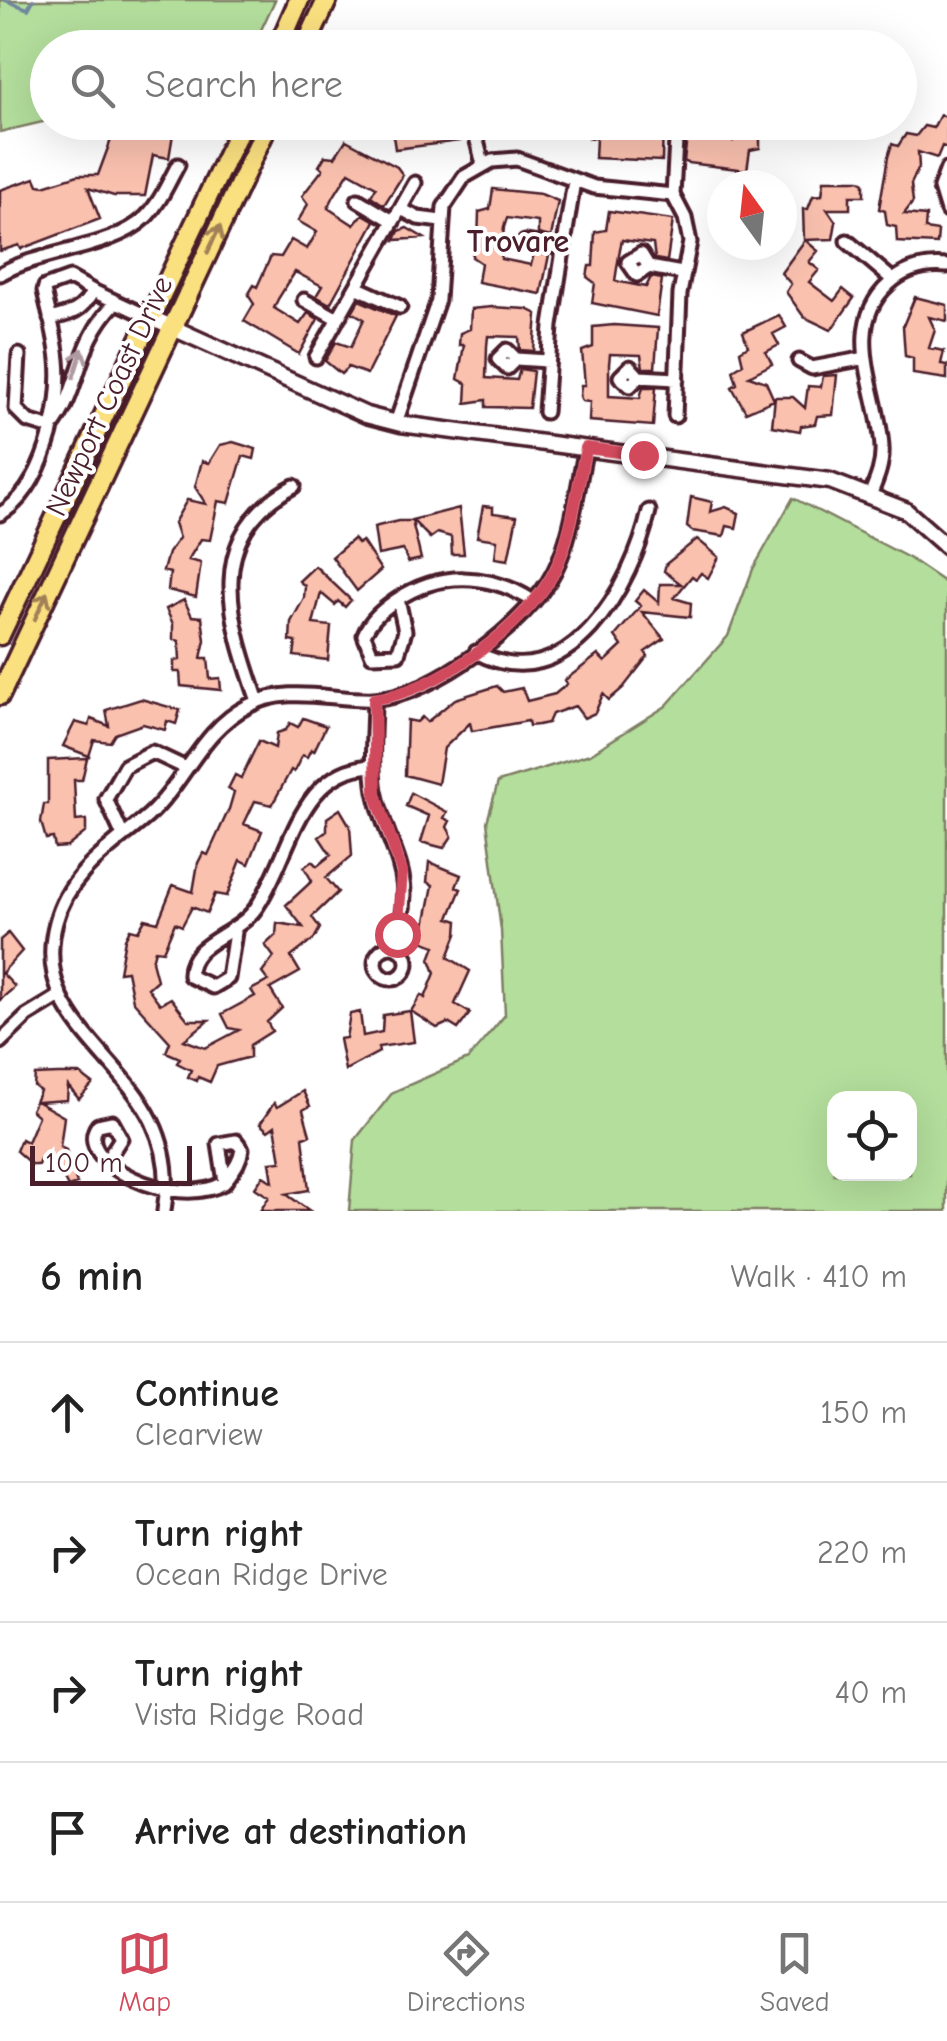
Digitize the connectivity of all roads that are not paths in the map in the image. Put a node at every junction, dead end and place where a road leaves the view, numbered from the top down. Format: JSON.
{"nodes":[{"id":1,"x":300,"y":0,"type":"edge"},
{"id":2,"x":328,"y":0,"type":"edge"},
{"id":3,"x":286,"y":30,"type":"edge"},
{"id":4,"x":314,"y":30,"type":"edge"},
{"id":5,"x":234,"y":140,"type":"edge"},
{"id":6,"x":261,"y":140,"type":"edge"},
{"id":7,"x":477,"y":140,"type":"edge"},
{"id":8,"x":676,"y":140,"type":"edge"},
{"id":9,"x":484,"y":164,"type":"junction"},
{"id":10,"x":178,"y":165,"type":"dead end"},
{"id":11,"x":947,"y":169,"type":"edge"},
{"id":12,"x":574,"y":181,"type":"junction"},
{"id":13,"x":415,"y":184,"type":"dead end"},
{"id":14,"x":673,"y":195,"type":"junction"},
{"id":15,"x":358,"y":200,"type":"dead end"},
{"id":16,"x":401,"y":209,"type":"junction"},
{"id":17,"x":947,"y":211,"type":"edge"},
{"id":18,"x":441,"y":220,"type":"junction"},
{"id":19,"x":394,"y":222,"type":"junction"},
{"id":20,"x":846,"y":241,"type":"dead end"},
{"id":21,"x":525,"y":242,"type":"dead end"},
{"id":22,"x":564,"y":248,"type":"junction"},
{"id":23,"x":947,"y":265,"type":"edge"},
{"id":24,"x":649,"y":266,"type":"dead end"},
{"id":25,"x":682,"y":273,"type":"junction"},
{"id":26,"x":0,"y":274,"type":"edge"},
{"id":27,"x":893,"y":280,"type":"junction"},
{"id":28,"x":356,"y":287,"type":"junction"},
{"id":29,"x":92,"y":292,"type":"junction"},
{"id":30,"x":304,"y":300,"type":"dead end"},
{"id":31,"x":116,"y":302,"type":"junction"},
{"id":32,"x":400,"y":307,"type":"dead end"},
{"id":33,"x":149,"y":317,"type":"junction"},
{"id":34,"x":50,"y":318,"type":"junction"},
{"id":35,"x":338,"y":319,"type":"junction"},
{"id":36,"x":173,"y":328,"type":"junction"},
{"id":37,"x":19,"y":355,"type":"dead end"},
{"id":38,"x":316,"y":357,"type":"dead end"},
{"id":39,"x":866,"y":358,"type":"junction"},
{"id":40,"x":516,"y":359,"type":"dead end"},
{"id":41,"x":548,"y":361,"type":"junction"},
{"id":42,"x":799,"y":361,"type":"dead end"},
{"id":43,"x":639,"y":376,"type":"dead end"},
{"id":44,"x":677,"y":379,"type":"junction"},
{"id":45,"x":546,"y":412,"type":"dead end"},
{"id":46,"x":675,"y":416,"type":"dead end"},
{"id":47,"x":396,"y":423,"type":"junction"},
{"id":48,"x":52,"y":428,"type":"junction"},
{"id":49,"x":586,"y":448,"type":"junction"},
{"id":50,"x":294,"y":486,"type":"dead end"},
{"id":51,"x":871,"y":494,"type":"junction"},
{"id":52,"x":650,"y":511,"type":"dead end"},
{"id":53,"x":0,"y":514,"type":"edge"},
{"id":54,"x":947,"y":547,"type":"edge"},
{"id":55,"x":398,"y":599,"type":"junction"},
{"id":56,"x":533,"y":601,"type":"junction"},
{"id":57,"x":0,"y":635,"type":"edge"},
{"id":58,"x":476,"y":652,"type":"junction"},
{"id":59,"x":0,"y":695,"type":"edge"},
{"id":60,"x":374,"y":699,"type":"junction"},
{"id":61,"x":258,"y":702,"type":"junction"},
{"id":62,"x":373,"y":766,"type":"junction"},
{"id":63,"x":186,"y":768,"type":"junction"},
{"id":64,"x":122,"y":836,"type":"junction"},
{"id":65,"x":235,"y":932,"type":"junction"},
{"id":66,"x":392,"y":947,"type":"dead end"},
{"id":67,"x":60,"y":996,"type":"junction"},
{"id":68,"x":0,"y":1042,"type":"edge"},
{"id":69,"x":105,"y":1163,"type":"dead end"},
{"id":70,"x":224,"y":1182,"type":"dead end"},
{"id":71,"x":130,"y":1194,"type":"dead end"},
{"id":72,"x":192,"y":1205,"type":"dead end"},
{"id":73,"x":165,"y":1207,"type":"edge"}],
"edges":[{"from":1,"to":3,"type":"main road"},
{"from":2,"to":4,"type":"main road"},
{"from":5,"to":33,"type":"main road","name":"Newport Coast Drive"},
{"from":36,"to":6,"type":"main road","name":"Newport Coast Drive","one_way":true},
{"from":7,"to":9,"type":"street"},
{"from":8,"to":14,"type":"street"},
{"from":9,"to":12,"type":"street"},
{"from":9,"to":18,"type":"street"},
{"from":10,"to":26,"type":"street"},
{"from":11,"to":17,"type":"street"},
{"from":12,"to":14,"type":"street"},
{"from":12,"to":22,"type":"street"},
{"from":13,"to":16,"type":"street"},
{"from":14,"to":25,"type":"street"},
{"from":15,"to":19,"type":"street"},
{"from":16,"to":18,"type":"street"},
{"from":16,"to":19,"type":"street"},
{"from":18,"to":47,"type":"street"},
{"from":19,"to":28,"type":"street"},
{"from":20,"to":27,"type":"street"},
{"from":21,"to":22,"type":"street"},
{"from":22,"to":41,"type":"street"},
{"from":23,"to":27,"type":"street"},
{"from":24,"to":25,"type":"street"},
{"from":25,"to":44,"type":"street"},
{"from":27,"to":39,"type":"street"},
{"from":28,"to":32,"type":"street"},
{"from":28,"to":35,"type":"street"},
{"from":29,"to":31,"type":"street"},
{"from":29,"to":34,"type":"street"},
{"from":29,"to":34,"type":"street"},
{"from":30,"to":35,"type":"street"},
{"from":31,"to":33,"type":"street"},
{"from":48,"to":31,"type":"street","one_way":true},
{"from":33,"to":36,"type":"street"},
{"from":33,"to":57,"type":"main road","name":"Newport Coast Drive"},
{"from":34,"to":48,"type":"street"},
{"from":35,"to":38,"type":"street"},
{"from":36,"to":47,"type":"street"},
{"from":59,"to":36,"type":"main road","name":"Newport Coast Drive","one_way":true},
{"from":37,"to":48,"type":"street"},
{"from":39,"to":42,"type":"street"},
{"from":39,"to":51,"type":"street"},
{"from":40,"to":41,"type":"street"},
{"from":41,"to":45,"type":"street"},
{"from":43,"to":44,"type":"street"},
{"from":44,"to":46,"type":"street"},
{"from":47,"to":49,"type":"street"},
{"from":48,"to":53,"type":"street"},
{"from":49,"to":51,"type":"street"},
{"from":49,"to":56,"type":"street"},
{"from":50,"to":61,"type":"street"},
{"from":51,"to":54,"type":"street"},
{"from":52,"to":58,"type":"street"},
{"from":55,"to":55,"type":"street"},
{"from":55,"to":56,"type":"street"},
{"from":56,"to":58,"type":"street"},
{"from":58,"to":60,"type":"street"},
{"from":60,"to":61,"type":"street"},
{"from":60,"to":62,"type":"street"},
{"from":61,"to":63,"type":"street"},
{"from":62,"to":65,"type":"street"},
{"from":62,"to":66,"type":"street"},
{"from":63,"to":64,"type":"street"},
{"from":63,"to":64,"type":"street"},
{"from":64,"to":67,"type":"street"},
{"from":65,"to":65,"type":"street"},
{"from":67,"to":68,"type":"street"},
{"from":67,"to":73,"type":"street"},
{"from":69,"to":71,"type":"street"},
{"from":70,"to":72,"type":"street"}]}
